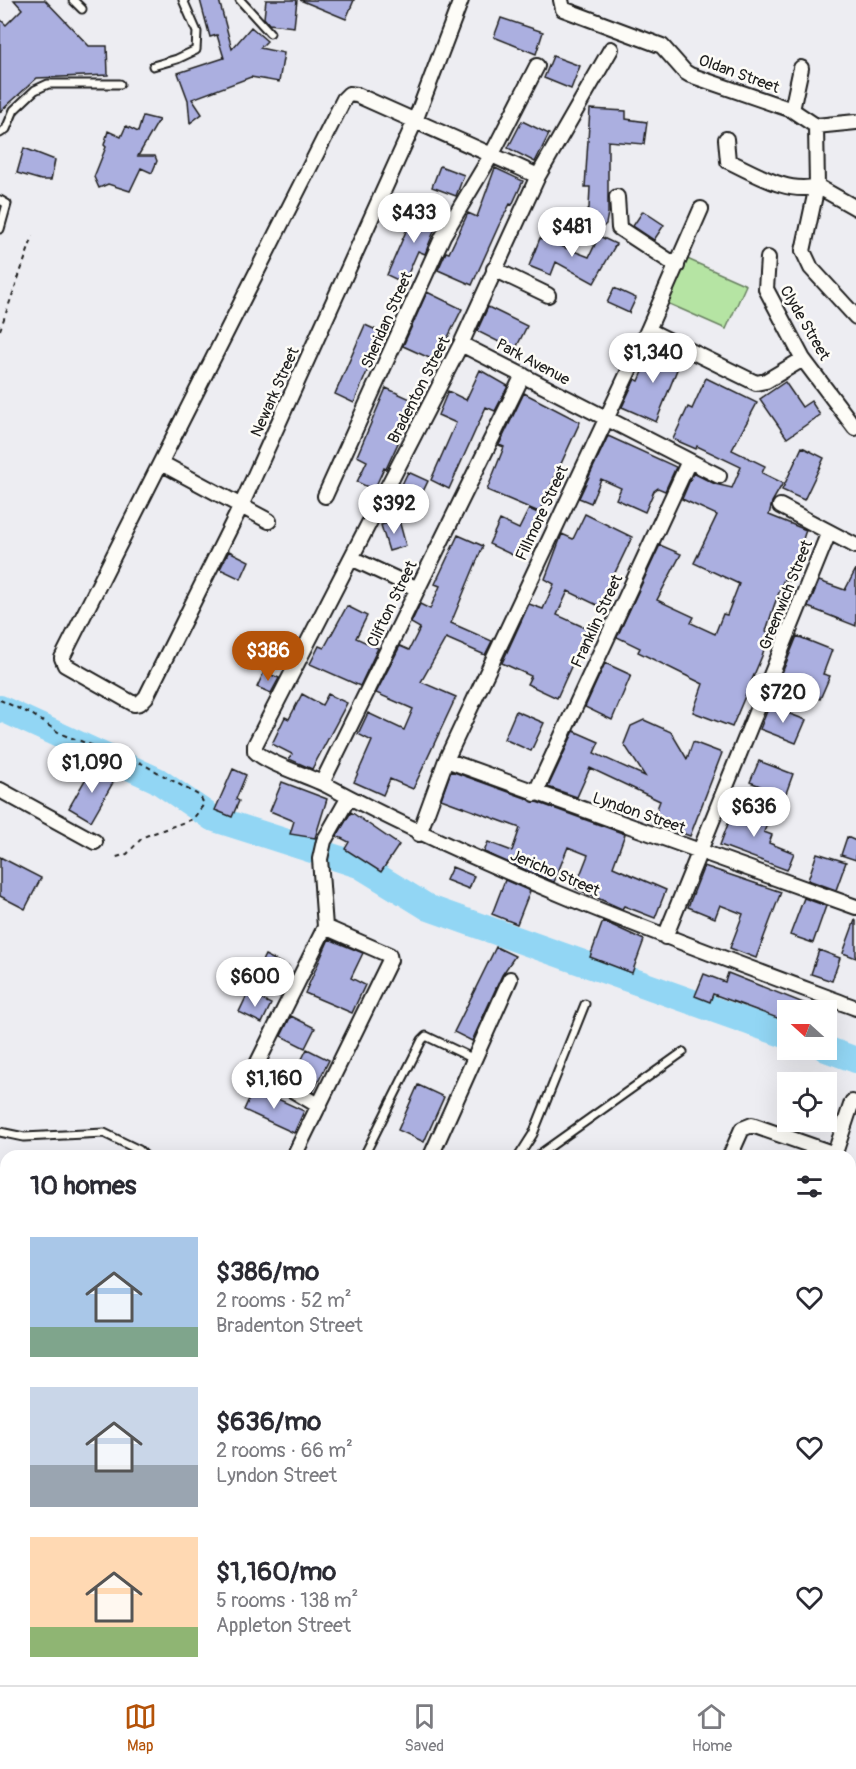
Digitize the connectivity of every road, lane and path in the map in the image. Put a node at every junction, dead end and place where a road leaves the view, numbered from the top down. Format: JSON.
{"nodes":[{"id":1,"x":73,"y":0,"type":"edge"},
{"id":2,"x":183,"y":0,"type":"edge"},
{"id":3,"x":240,"y":0,"type":"edge"},
{"id":4,"x":460,"y":0,"type":"edge"},
{"id":5,"x":561,"y":0,"type":"edge"},
{"id":6,"x":82,"y":9,"type":"dead end"},
{"id":7,"x":270,"y":33,"type":"dead end"},
{"id":8,"x":611,"y":49,"type":"dead end"},
{"id":9,"x":153,"y":66,"type":"dead end"},
{"id":10,"x":537,"y":66,"type":"dead end"},
{"id":11,"x":801,"y":68,"type":"dead end"},
{"id":12,"x":120,"y":84,"type":"dead end"},
{"id":13,"x":792,"y":110,"type":"junction"},
{"id":14,"x":415,"y":121,"type":"junction"},
{"id":15,"x":856,"y":122,"type":"edge"},
{"id":16,"x":816,"y":126,"type":"junction"},
{"id":17,"x":0,"y":133,"type":"edge"},
{"id":18,"x":726,"y":139,"type":"dead end"},
{"id":19,"x":492,"y":154,"type":"junction"},
{"id":20,"x":538,"y":176,"type":"junction"},
{"id":21,"x":817,"y":186,"type":"junction"},
{"id":22,"x":617,"y":197,"type":"dead end"},
{"id":23,"x":0,"y":200,"type":"edge"},
{"id":24,"x":701,"y":208,"type":"dead end"},
{"id":25,"x":856,"y":208,"type":"edge"},
{"id":26,"x":0,"y":229,"type":"edge"},
{"id":27,"x":33,"y":236,"type":"dead end"},
{"id":28,"x":768,"y":258,"type":"dead end"},
{"id":29,"x":677,"y":266,"type":"junction"},
{"id":30,"x":495,"y":269,"type":"junction"},
{"id":31,"x":548,"y":296,"type":"dead end"},
{"id":32,"x":856,"y":317,"type":"edge"},
{"id":33,"x":0,"y":330,"type":"edge"},
{"id":34,"x":648,"y":330,"type":"junction"},
{"id":35,"x":461,"y":344,"type":"junction"},
{"id":36,"x":804,"y":359,"type":"junction"},
{"id":37,"x":523,"y":375,"type":"junction"},
{"id":38,"x":604,"y":419,"type":"junction"},
{"id":39,"x":855,"y":428,"type":"edge"},
{"id":40,"x":689,"y":461,"type":"junction"},
{"id":41,"x":161,"y":463,"type":"junction"},
{"id":42,"x":719,"y":476,"type":"dead end"},
{"id":43,"x":325,"y":496,"type":"dead end"},
{"id":44,"x":241,"y":506,"type":"junction"},
{"id":45,"x":780,"y":506,"type":"dead end"},
{"id":46,"x":269,"y":520,"type":"dead end"},
{"id":47,"x":829,"y":532,"type":"junction"},
{"id":48,"x":856,"y":546,"type":"edge"},
{"id":49,"x":351,"y":558,"type":"junction"},
{"id":50,"x":418,"y":589,"type":"junction"},
{"id":51,"x":0,"y":700,"type":"edge"},
{"id":52,"x":255,"y":745,"type":"joint"},
{"id":53,"x":446,"y":760,"type":"junction"},
{"id":54,"x":322,"y":783,"type":"junction"},
{"id":55,"x":3,"y":793,"type":"edge"},
{"id":56,"x":535,"y":794,"type":"junction"},
{"id":57,"x":349,"y":797,"type":"junction"},
{"id":58,"x":419,"y":834,"type":"junction"},
{"id":59,"x":95,"y":842,"type":"dead end"},
{"id":60,"x":700,"y":852,"type":"junction"},
{"id":61,"x":113,"y":858,"type":"dead end"},
{"id":62,"x":856,"y":907,"type":"edge"},
{"id":63,"x":325,"y":927,"type":"junction"},
{"id":64,"x":666,"y":937,"type":"junction"},
{"id":65,"x":510,"y":979,"type":"dead end"},
{"id":66,"x":585,"y":1004,"type":"dead end"},
{"id":67,"x":856,"y":1008,"type":"edge"},
{"id":68,"x":683,"y":1052,"type":"dead end"},
{"id":69,"x":474,"y":1059,"type":"junction"},
{"id":70,"x":852,"y":1102,"type":"dead end"},
{"id":71,"x":319,"y":1106,"type":"junction"},
{"id":72,"x":0,"y":1132,"type":"edge"},
{"id":73,"x":139,"y":1150,"type":"edge"},
{"id":74,"x":297,"y":1150,"type":"edge"},
{"id":75,"x":367,"y":1150,"type":"edge"},
{"id":76,"x":434,"y":1150,"type":"edge"},
{"id":77,"x":523,"y":1150,"type":"edge"},
{"id":78,"x":545,"y":1150,"type":"edge"},
{"id":79,"x":733,"y":1150,"type":"edge"},
{"id":80,"x":821,"y":1150,"type":"edge"},
{"id":81,"x":837,"y":1150,"type":"edge"}],
"edges":[{"from":1,"to":6,"type":"lane"},
{"from":2,"to":9,"type":"lane"},
{"from":3,"to":7,"type":"lane"},
{"from":4,"to":14,"type":"street","name":"Newark Street"},
{"from":5,"to":13,"type":"street","name":"Oldan Street"},
{"from":8,"to":20,"type":"street","name":"Bradenton Street"},
{"from":10,"to":19,"type":"street","name":"Sheridan Street"},
{"from":11,"to":13,"type":"street"},
{"from":12,"to":17,"type":"lane"},
{"from":13,"to":16,"type":"street","name":"Oldan Street"},
{"from":14,"to":19,"type":"street"},
{"from":14,"to":41,"type":"street"},
{"from":14,"to":44,"type":"street","name":"Newark Street"},
{"from":15,"to":16,"type":"street"},
{"from":16,"to":21,"type":"street"},
{"from":18,"to":21,"type":"street"},
{"from":19,"to":20,"type":"street"},
{"from":19,"to":43,"type":"street","name":"Sheridan Street"},
{"from":20,"to":30,"type":"street","name":"Bradenton Street"},
{"from":21,"to":25,"type":"street"},
{"from":21,"to":32,"type":"street"},
{"from":22,"to":29,"type":"street"},
{"from":23,"to":26,"type":"lane"},
{"from":24,"to":29,"type":"street","name":"Fillmore Street"},
{"from":27,"to":33,"type":"path"},
{"from":28,"to":36,"type":"street","name":"Clyde Street"},
{"from":29,"to":34,"type":"street","name":"Fillmore Street"},
{"from":30,"to":31,"type":"street"},
{"from":30,"to":35,"type":"street","name":"Bradenton Street"},
{"from":34,"to":36,"type":"street"},
{"from":34,"to":38,"type":"street","name":"Fillmore Street"},
{"from":35,"to":37,"type":"street","name":"Park Avenue"},
{"from":35,"to":49,"type":"street","name":"Bradenton Street"},
{"from":36,"to":39,"type":"street","name":"Clyde Street"},
{"from":37,"to":38,"type":"street","name":"Park Avenue"},
{"from":37,"to":50,"type":"street","name":"Clifton Street"},
{"from":38,"to":40,"type":"street","name":"Park Avenue"},
{"from":38,"to":53,"type":"street","name":"Fillmore Street"},
{"from":40,"to":42,"type":"street","name":"Park Avenue"},
{"from":40,"to":56,"type":"street","name":"Franklin Street"},
{"from":41,"to":44,"type":"street"},
{"from":41,"to":44,"type":"street","name":"Newark Street"},
{"from":44,"to":46,"type":"street"},
{"from":45,"to":47,"type":"street"},
{"from":47,"to":48,"type":"street"},
{"from":47,"to":60,"type":"street","name":"Greenwich Street"},
{"from":49,"to":50,"type":"street"},
{"from":49,"to":52,"type":"street","name":"Bradenton Street"},
{"from":50,"to":54,"type":"street","name":"Clifton Street"},
{"from":51,"to":61,"type":"path"},
{"from":52,"to":54,"type":"street","name":"Jericho Street"},
{"from":53,"to":56,"type":"street","name":"Lyndon Street"},
{"from":53,"to":58,"type":"street","name":"Fillmore Street"},
{"from":54,"to":57,"type":"street","name":"Jericho Street"},
{"from":55,"to":59,"type":"street"},
{"from":56,"to":60,"type":"street","name":"Lyndon Street"},
{"from":57,"to":58,"type":"street","name":"Jericho Street"},
{"from":57,"to":63,"type":"street"},
{"from":58,"to":64,"type":"street","name":"Jericho Street"},
{"from":60,"to":62,"type":"street","name":"Lyndon Street"},
{"from":60,"to":64,"type":"street","name":"Greenwich Street"},
{"from":63,"to":71,"type":"street"},
{"from":63,"to":71,"type":"street"},
{"from":64,"to":67,"type":"street","name":"Jericho Street"},
{"from":65,"to":69,"type":"street"},
{"from":66,"to":77,"type":"lane"},
{"from":68,"to":78,"type":"lane"},
{"from":69,"to":75,"type":"lane"},
{"from":69,"to":76,"type":"street"},
{"from":70,"to":81,"type":"street"},
{"from":71,"to":74,"type":"street"},
{"from":72,"to":73,"type":"lane"},
{"from":79,"to":80,"type":"street"}]}
